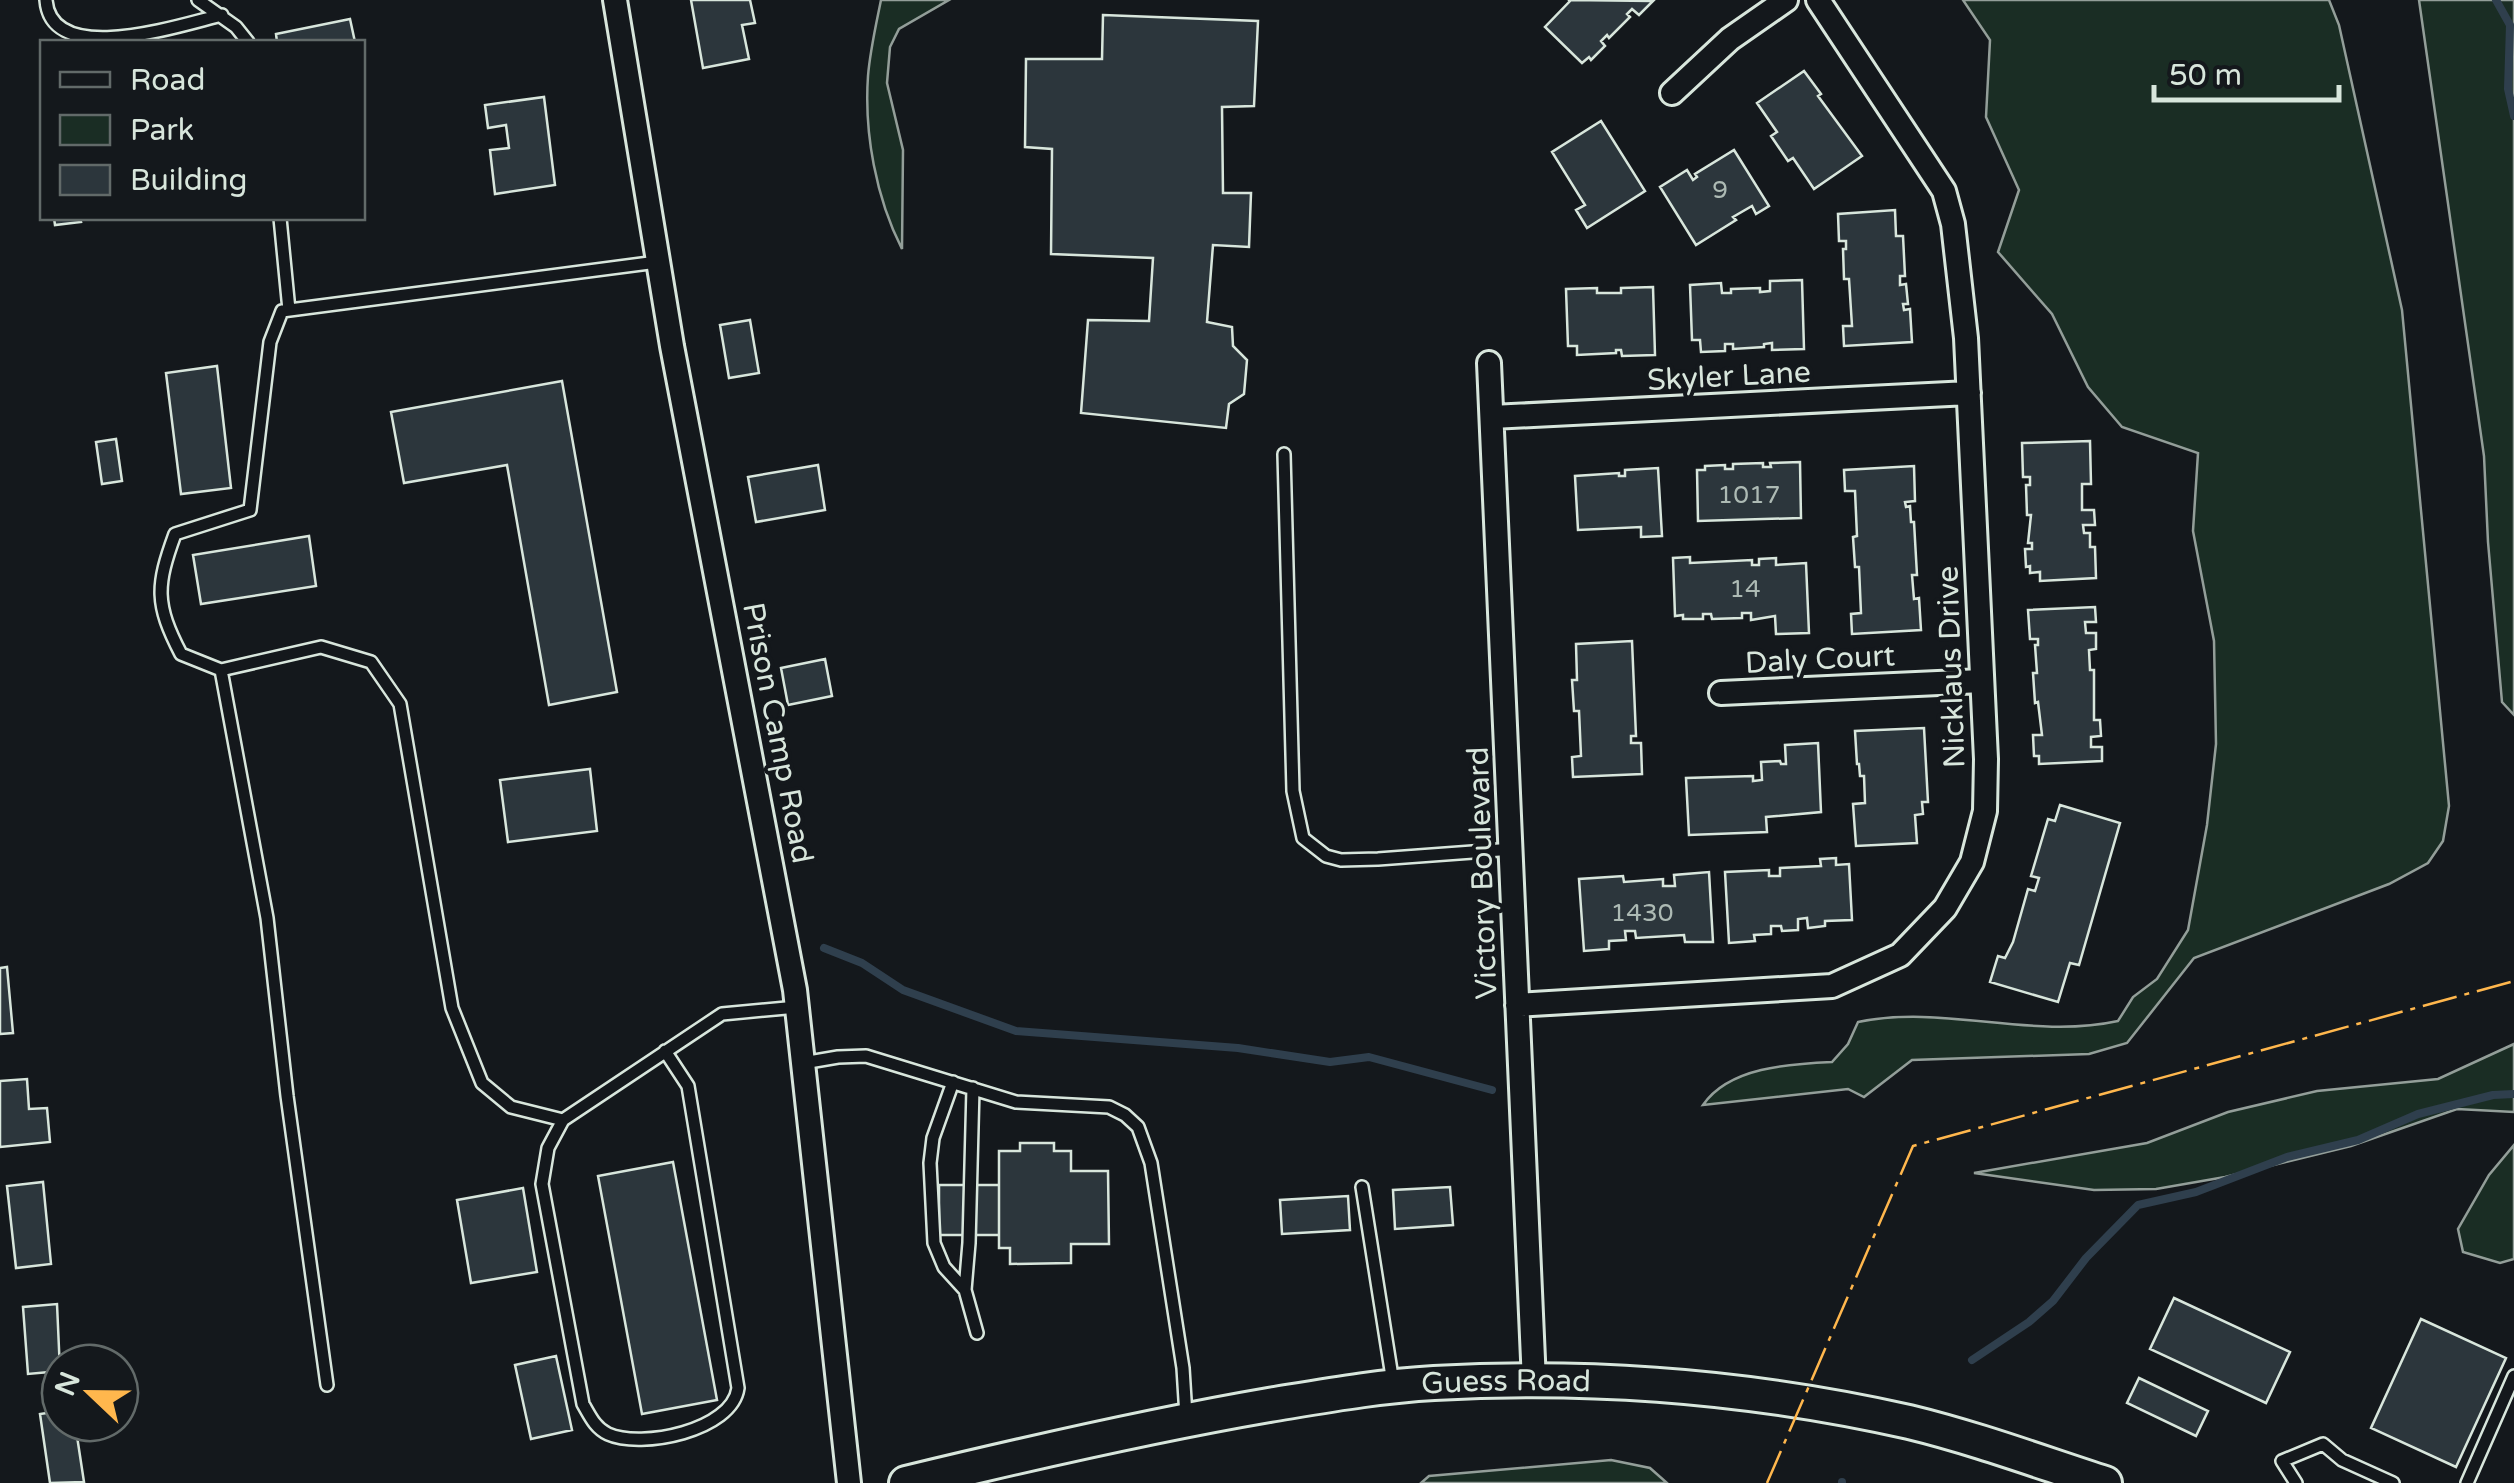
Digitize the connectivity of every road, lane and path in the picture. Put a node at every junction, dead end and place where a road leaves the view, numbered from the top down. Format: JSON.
{"nodes":[{"id":1,"x":46,"y":0,"type":"edge"},
{"id":2,"x":198,"y":0,"type":"edge"},
{"id":3,"x":615,"y":0,"type":"edge"},
{"id":4,"x":1786,"y":0,"type":"edge"},
{"id":5,"x":1818,"y":0,"type":"edge"},
{"id":6,"x":222,"y":15,"type":"junction"},
{"id":7,"x":246,"y":40,"type":"edge"},
{"id":8,"x":1672,"y":92,"type":"dead end"},
{"id":9,"x":280,"y":220,"type":"edge"},
{"id":10,"x":658,"y":262,"type":"junction"},
{"id":11,"x":289,"y":310,"type":"junction"},
{"id":12,"x":1489,"y":362,"type":"dead end"},
{"id":13,"x":1970,"y":394,"type":"junction"},
{"id":14,"x":1492,"y":418,"type":"junction"},
{"id":15,"x":1284,"y":454,"type":"dead end"},
{"id":16,"x":221,"y":670,"type":"junction"},
{"id":17,"x":1982,"y":681,"type":"junction"},
{"id":18,"x":1721,"y":693,"type":"dead end"},
{"id":19,"x":1513,"y":849,"type":"junction"},
{"id":20,"x":1517,"y":1005,"type":"junction"},
{"id":21,"x":797,"y":1007,"type":"junction"},
{"id":22,"x":666,"y":1051,"type":"junction"},
{"id":23,"x":803,"y":1063,"type":"junction"},
{"id":24,"x":953,"y":1082,"type":"junction"},
{"id":25,"x":972,"y":1088,"type":"junction"},
{"id":26,"x":563,"y":1120,"type":"junction"},
{"id":27,"x":1362,"y":1187,"type":"dead end"},
{"id":28,"x":965,"y":1290,"type":"junction"},
{"id":29,"x":977,"y":1334,"type":"dead end"},
{"id":30,"x":2514,"y":1376,"type":"edge"},
{"id":31,"x":1534,"y":1382,"type":"junction"},
{"id":32,"x":328,"y":1385,"type":"dead end"},
{"id":33,"x":1394,"y":1387,"type":"junction"},
{"id":34,"x":1186,"y":1420,"type":"junction"},
{"id":35,"x":849,"y":1483,"type":"edge"},
{"id":36,"x":906,"y":1483,"type":"edge"},
{"id":37,"x":2104,"y":1483,"type":"edge"},
{"id":38,"x":2296,"y":1483,"type":"edge"},
{"id":39,"x":2393,"y":1483,"type":"edge"},
{"id":40,"x":2467,"y":1483,"type":"edge"}],
"edges":[{"from":1,"to":6,"type":"lane"},
{"from":2,"to":6,"type":"lane"},
{"from":3,"to":10,"type":"street","name":"Prison Camp Road"},
{"from":4,"to":8,"type":"street"},
{"from":5,"to":13,"type":"street","name":"Nicklaus Drive"},
{"from":6,"to":7,"type":"lane"},
{"from":9,"to":11,"type":"lane"},
{"from":10,"to":11,"type":"lane"},
{"from":10,"to":21,"type":"street","name":"Prison Camp Road"},
{"from":11,"to":16,"type":"lane"},
{"from":12,"to":14,"type":"street","name":"Victory Boulevard"},
{"from":13,"to":14,"type":"street","name":"Skyler Lane"},
{"from":13,"to":17,"type":"street","name":"Nicklaus Drive"},
{"from":14,"to":19,"type":"street","name":"Victory Boulevard"},
{"from":15,"to":19,"type":"lane"},
{"from":16,"to":26,"type":"lane"},
{"from":16,"to":32,"type":"lane"},
{"from":17,"to":18,"type":"street","name":"Daly Court"},
{"from":17,"to":20,"type":"street","name":"Nicklaus Drive"},
{"from":19,"to":20,"type":"street","name":"Victory Boulevard"},
{"from":20,"to":31,"type":"street","name":"Victory Boulevard"},
{"from":21,"to":22,"type":"lane"},
{"from":21,"to":23,"type":"street","name":"Prison Camp Road"},
{"from":22,"to":26,"type":"lane"},
{"from":22,"to":26,"type":"lane"},
{"from":23,"to":24,"type":"lane"},
{"from":23,"to":35,"type":"street","name":"Prison Camp Road"},
{"from":24,"to":25,"type":"lane"},
{"from":24,"to":28,"type":"lane"},
{"from":25,"to":28,"type":"lane"},
{"from":25,"to":34,"type":"lane"},
{"from":27,"to":33,"type":"lane"},
{"from":28,"to":29,"type":"lane"},
{"from":30,"to":40,"type":"lane"},
{"from":31,"to":33,"type":"main road","name":"Guess Road"},
{"from":31,"to":37,"type":"main road","name":"Guess Road"},
{"from":33,"to":34,"type":"main road","name":"Guess Road"},
{"from":34,"to":36,"type":"main road","name":"Guess Road"},
{"from":38,"to":39,"type":"lane"}]}
